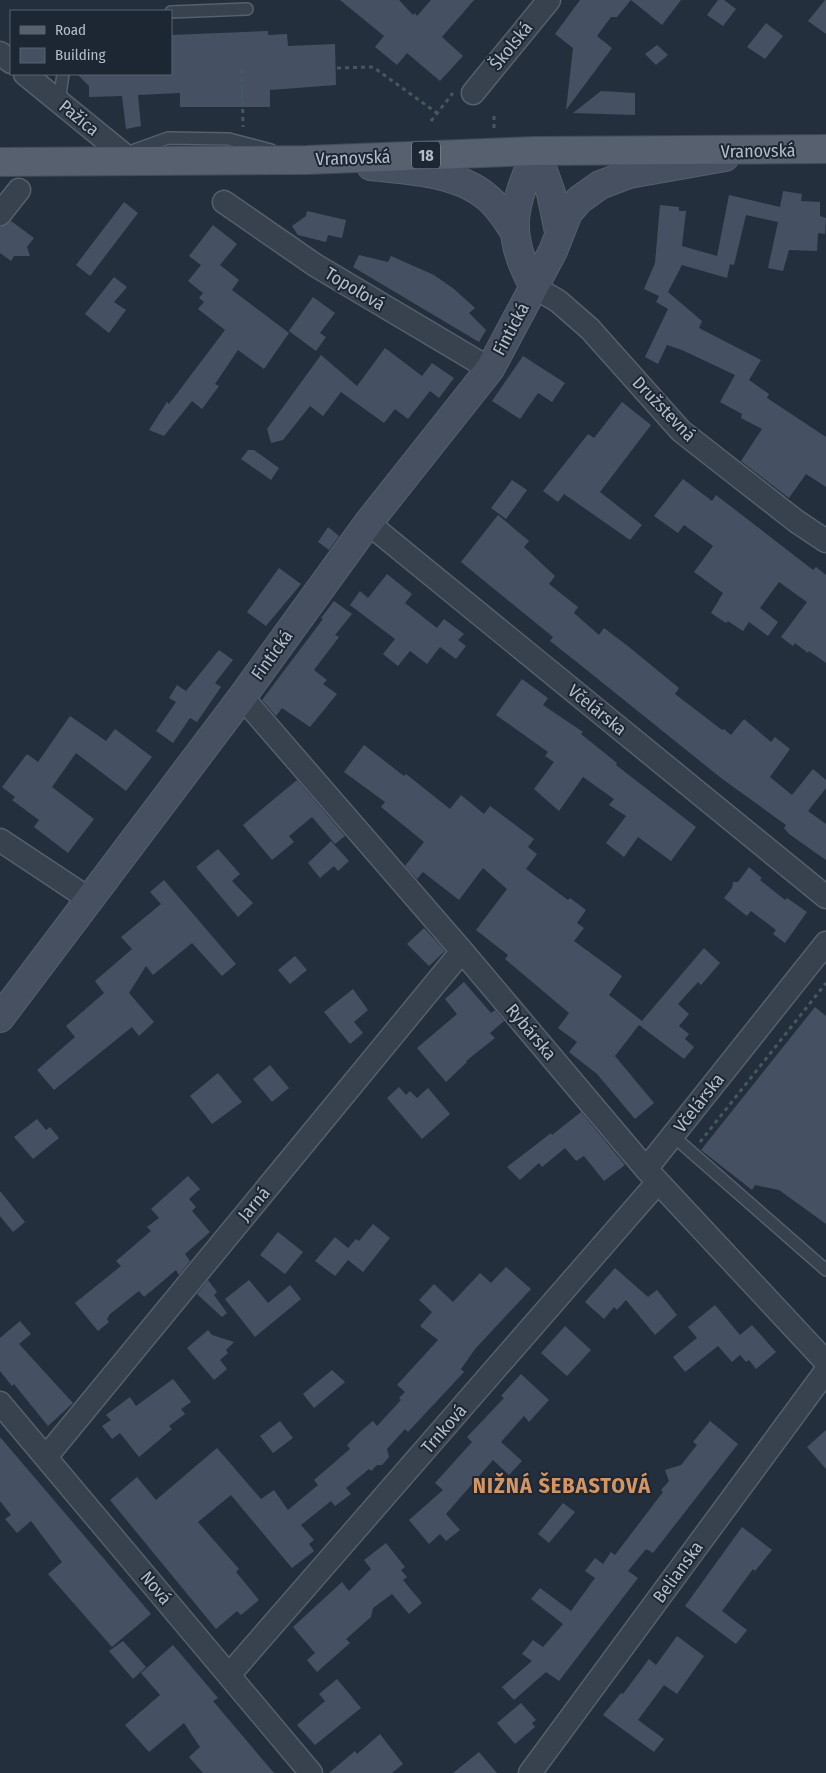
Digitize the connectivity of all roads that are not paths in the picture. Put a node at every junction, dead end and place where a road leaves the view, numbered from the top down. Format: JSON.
{"nodes":[{"id":1,"x":549,"y":0,"type":"edge"},
{"id":2,"x":246,"y":9,"type":"dead end"},
{"id":3,"x":172,"y":12,"type":"edge"},
{"id":4,"x":0,"y":53,"type":"edge"},
{"id":5,"x":10,"y":61,"type":"edge"},
{"id":6,"x":26,"y":75,"type":"edge"},
{"id":7,"x":63,"y":75,"type":"edge"},
{"id":8,"x":473,"y":93,"type":"dead end"},
{"id":9,"x":59,"y":102,"type":"junction"},
{"id":10,"x":826,"y":149,"type":"edge"},
{"id":11,"x":536,"y":150,"type":"junction"},
{"id":12,"x":756,"y":151,"type":"junction"},
{"id":13,"x":119,"y":160,"type":"junction"},
{"id":14,"x":311,"y":160,"type":"junction"},
{"id":15,"x":0,"y":162,"type":"edge"},
{"id":16,"x":19,"y":190,"type":"dead end"},
{"id":17,"x":224,"y":202,"type":"dead end"},
{"id":18,"x":0,"y":214,"type":"edge"},
{"id":19,"x":514,"y":231,"type":"junction"},
{"id":20,"x":559,"y":232,"type":"junction"},
{"id":21,"x":534,"y":287,"type":"junction"},
{"id":22,"x":490,"y":369,"type":"junction"},
{"id":23,"x":368,"y":524,"type":"junction"},
{"id":24,"x":826,"y":541,"type":"edge"},
{"id":25,"x":242,"y":697,"type":"junction"},
{"id":26,"x":0,"y":840,"type":"edge"},
{"id":27,"x":826,"y":897,"type":"edge"},
{"id":28,"x":89,"y":900,"type":"junction"},
{"id":29,"x":462,"y":951,"type":"junction"},
{"id":30,"x":823,"y":953,"type":"edge"},
{"id":31,"x":0,"y":1018,"type":"edge"},
{"id":32,"x":673,"y":1136,"type":"junction"},
{"id":33,"x":652,"y":1176,"type":"junction"},
{"id":34,"x":826,"y":1270,"type":"edge"},
{"id":35,"x":826,"y":1362,"type":"edge"},
{"id":36,"x":826,"y":1371,"type":"edge"},
{"id":37,"x":0,"y":1403,"type":"edge"},
{"id":38,"x":46,"y":1457,"type":"junction"},
{"id":39,"x":229,"y":1675,"type":"junction"},
{"id":40,"x":311,"y":1773,"type":"edge"},
{"id":41,"x":530,"y":1773,"type":"edge"}],
"edges":[{"from":1,"to":8,"type":"street","name":"Školská"},
{"from":2,"to":3,"type":"lane"},
{"from":4,"to":5,"type":"street"},
{"from":6,"to":9,"type":"street","name":"Pažica"},
{"from":7,"to":9,"type":"lane"},
{"from":9,"to":13,"type":"street","name":"Pažica"},
{"from":10,"to":12,"type":"main road","name":"Vranovská","number":"18"},
{"from":11,"to":12,"type":"main road","name":"Vranovská","number":"18"},
{"from":11,"to":14,"type":"main road","name":"Vranovská","number":"18"},
{"from":11,"to":19,"type":"street","name":"Fintická"},
{"from":11,"to":20,"type":"street"},
{"from":12,"to":20,"type":"street","name":"Fintická"},
{"from":13,"to":14,"type":"main road","name":"Vranovská","number":"18"},
{"from":13,"to":15,"type":"main road","name":"Vranovská","number":"18"},
{"from":14,"to":19,"type":"street","name":"Fintická"},
{"from":16,"to":18,"type":"street"},
{"from":17,"to":22,"type":"street","name":"Topoľová"},
{"from":19,"to":21,"type":"street","name":"Fintická"},
{"from":20,"to":21,"type":"street","name":"Fintická"},
{"from":21,"to":22,"type":"street","name":"Fintická"},
{"from":21,"to":24,"type":"street","name":"Družstevná"},
{"from":22,"to":23,"type":"street","name":"Fintická"},
{"from":23,"to":25,"type":"street","name":"Fintická"},
{"from":23,"to":27,"type":"street","name":"Včelárska"},
{"from":25,"to":28,"type":"street","name":"Fintická"},
{"from":25,"to":29,"type":"street","name":"Rybárska"},
{"from":26,"to":28,"type":"street"},
{"from":28,"to":31,"type":"street","name":"Fintická"},
{"from":29,"to":33,"type":"street","name":"Rybárska"},
{"from":29,"to":38,"type":"street","name":"Jarná"},
{"from":30,"to":32,"type":"street","name":"Včelárska"},
{"from":32,"to":33,"type":"street","name":"Včelárska"},
{"from":32,"to":34,"type":"lane"},
{"from":33,"to":35,"type":"street","name":"Rybárska"},
{"from":33,"to":39,"type":"street","name":"Trnková"},
{"from":36,"to":41,"type":"street","name":"Belianska"},
{"from":37,"to":38,"type":"street","name":"Nová"},
{"from":38,"to":39,"type":"street","name":"Nová"},
{"from":39,"to":40,"type":"street","name":"Nová"}]}
